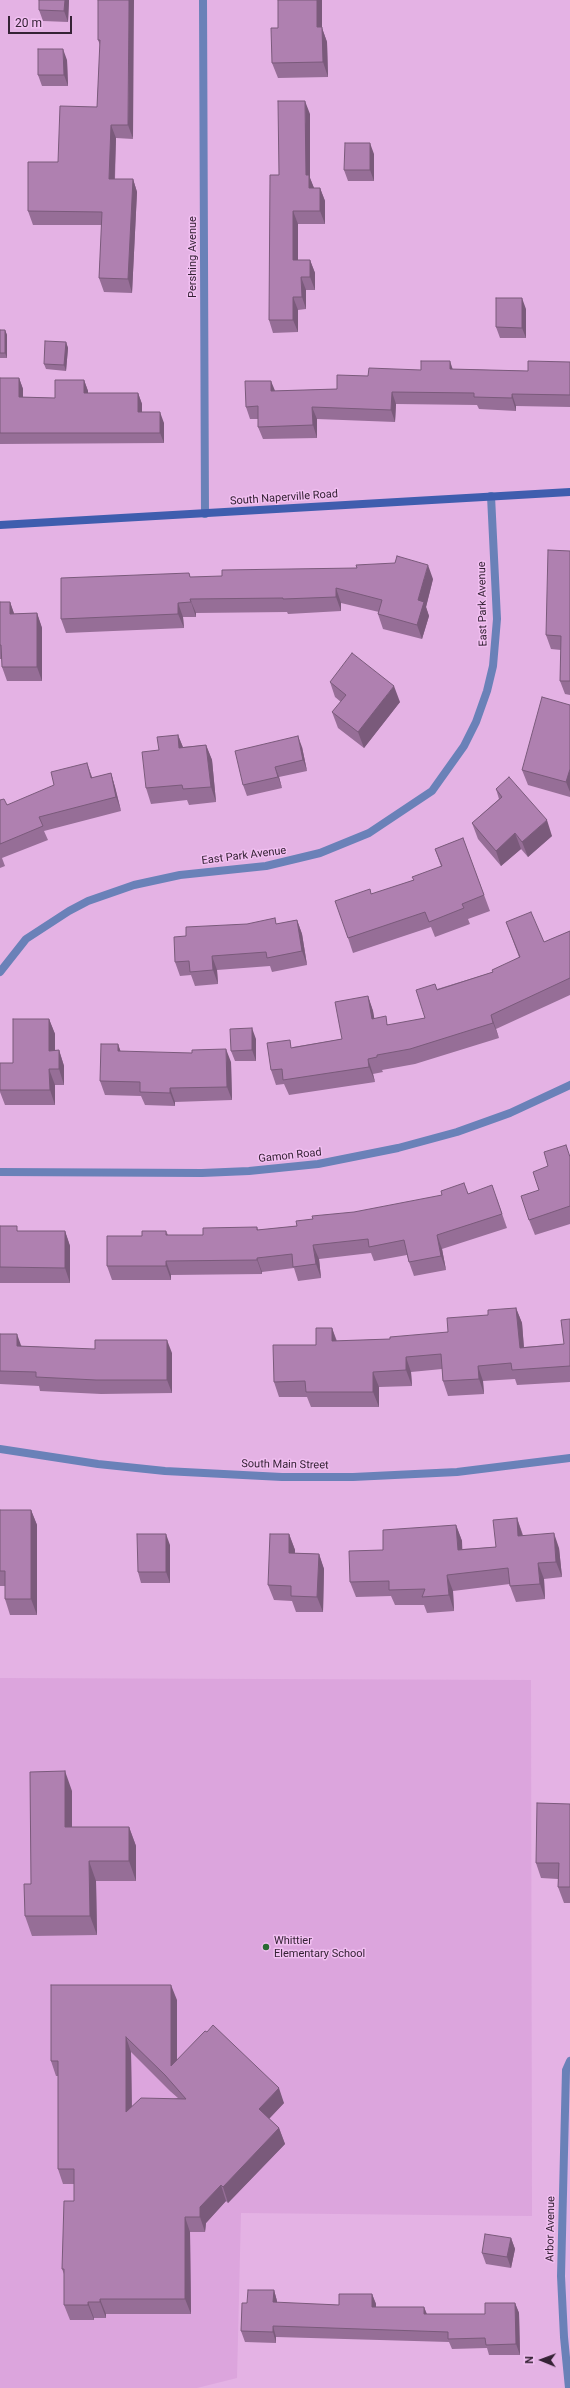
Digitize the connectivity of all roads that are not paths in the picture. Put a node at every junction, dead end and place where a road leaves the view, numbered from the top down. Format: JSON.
{"nodes":[{"id":1,"x":203,"y":0,"type":"edge"},
{"id":2,"x":570,"y":492,"type":"edge"},
{"id":3,"x":491,"y":496,"type":"junction"},
{"id":4,"x":205,"y":514,"type":"junction"},
{"id":5,"x":0,"y":525,"type":"edge"},
{"id":6,"x":0,"y":972,"type":"edge"},
{"id":7,"x":570,"y":1085,"type":"edge"},
{"id":8,"x":0,"y":1172,"type":"edge"},
{"id":9,"x":0,"y":1449,"type":"edge"},
{"id":10,"x":570,"y":1458,"type":"edge"},
{"id":11,"x":570,"y":2061,"type":"edge"},
{"id":12,"x":569,"y":2388,"type":"edge"}],
"edges":[{"from":1,"to":4,"type":"street","name":"Pershing Avenue"},
{"from":2,"to":3,"type":"main road","name":"South Naperville Road"},
{"from":3,"to":4,"type":"main road","name":"South Naperville Road"},
{"from":3,"to":6,"type":"street","name":"East Park Avenue"},
{"from":4,"to":5,"type":"main road","name":"South Naperville Road"},
{"from":7,"to":8,"type":"street","name":"Gamon Road"},
{"from":9,"to":10,"type":"street","name":"South Main Street"},
{"from":11,"to":12,"type":"street","name":"Arbor Avenue"}]}
